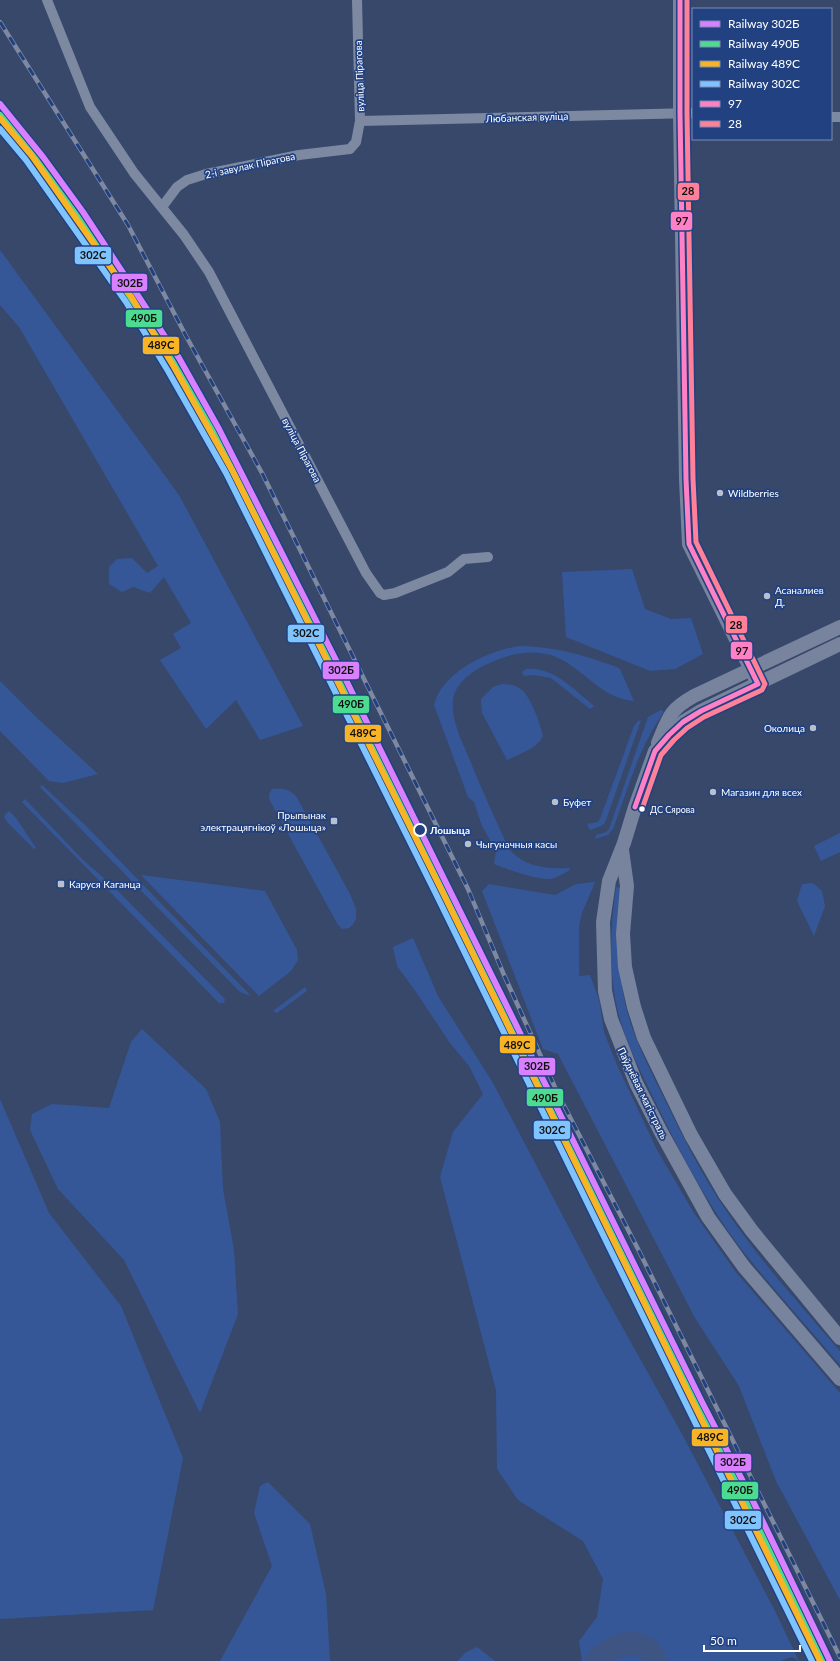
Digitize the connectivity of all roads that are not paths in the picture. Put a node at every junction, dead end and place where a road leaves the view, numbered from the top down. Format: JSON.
{"nodes":[{"id":1,"x":47,"y":0,"type":"edge"},
{"id":2,"x":357,"y":0,"type":"edge"},
{"id":3,"x":680,"y":0,"type":"edge"},
{"id":4,"x":686,"y":113,"type":"edge"},
{"id":5,"x":360,"y":121,"type":"junction"},
{"id":6,"x":350,"y":148,"type":"joint"},
{"id":7,"x":162,"y":207,"type":"junction"},
{"id":8,"x":488,"y":556,"type":"dead end"},
{"id":9,"x":840,"y":628,"type":"edge"},
{"id":10,"x":840,"y":644,"type":"edge"},
{"id":11,"x":750,"y":670,"type":"junction"},
{"id":12,"x":758,"y":684,"type":"junction"},
{"id":13,"x":655,"y":751,"type":"junction"},
{"id":14,"x":622,"y":849,"type":"junction"},
{"id":15,"x":840,"y":1338,"type":"edge"},
{"id":16,"x":840,"y":1379,"type":"edge"}],
"edges":[{"from":1,"to":7,"type":"street"},
{"from":2,"to":5,"type":"street","name":"вуліца Пірагова"},
{"from":3,"to":4,"type":"main road"},
{"from":4,"to":5,"type":"street","name":"Любанская вуліца"},
{"from":4,"to":11,"type":"main road"},
{"from":5,"to":6,"type":"street","name":"вуліца Пірагова"},
{"from":6,"to":7,"type":"street","name":"2-і завулак Пірагова"},
{"from":7,"to":8,"type":"street","name":"вуліца Пірагова"},
{"from":9,"to":11,"type":"main road","name":"Паўднёвая магістраль"},
{"from":10,"to":12,"type":"main road"},
{"from":11,"to":12,"type":"main road"},
{"from":11,"to":13,"type":"main road","name":"Паўднёвая магістраль"},
{"from":12,"to":13,"type":"main road"},
{"from":13,"to":14,"type":"main road","name":"Паўднёвая магістраль"},
{"from":14,"to":15,"type":"main road"},
{"from":14,"to":16,"type":"main road","name":"Паўднёвая магістраль"}]}
